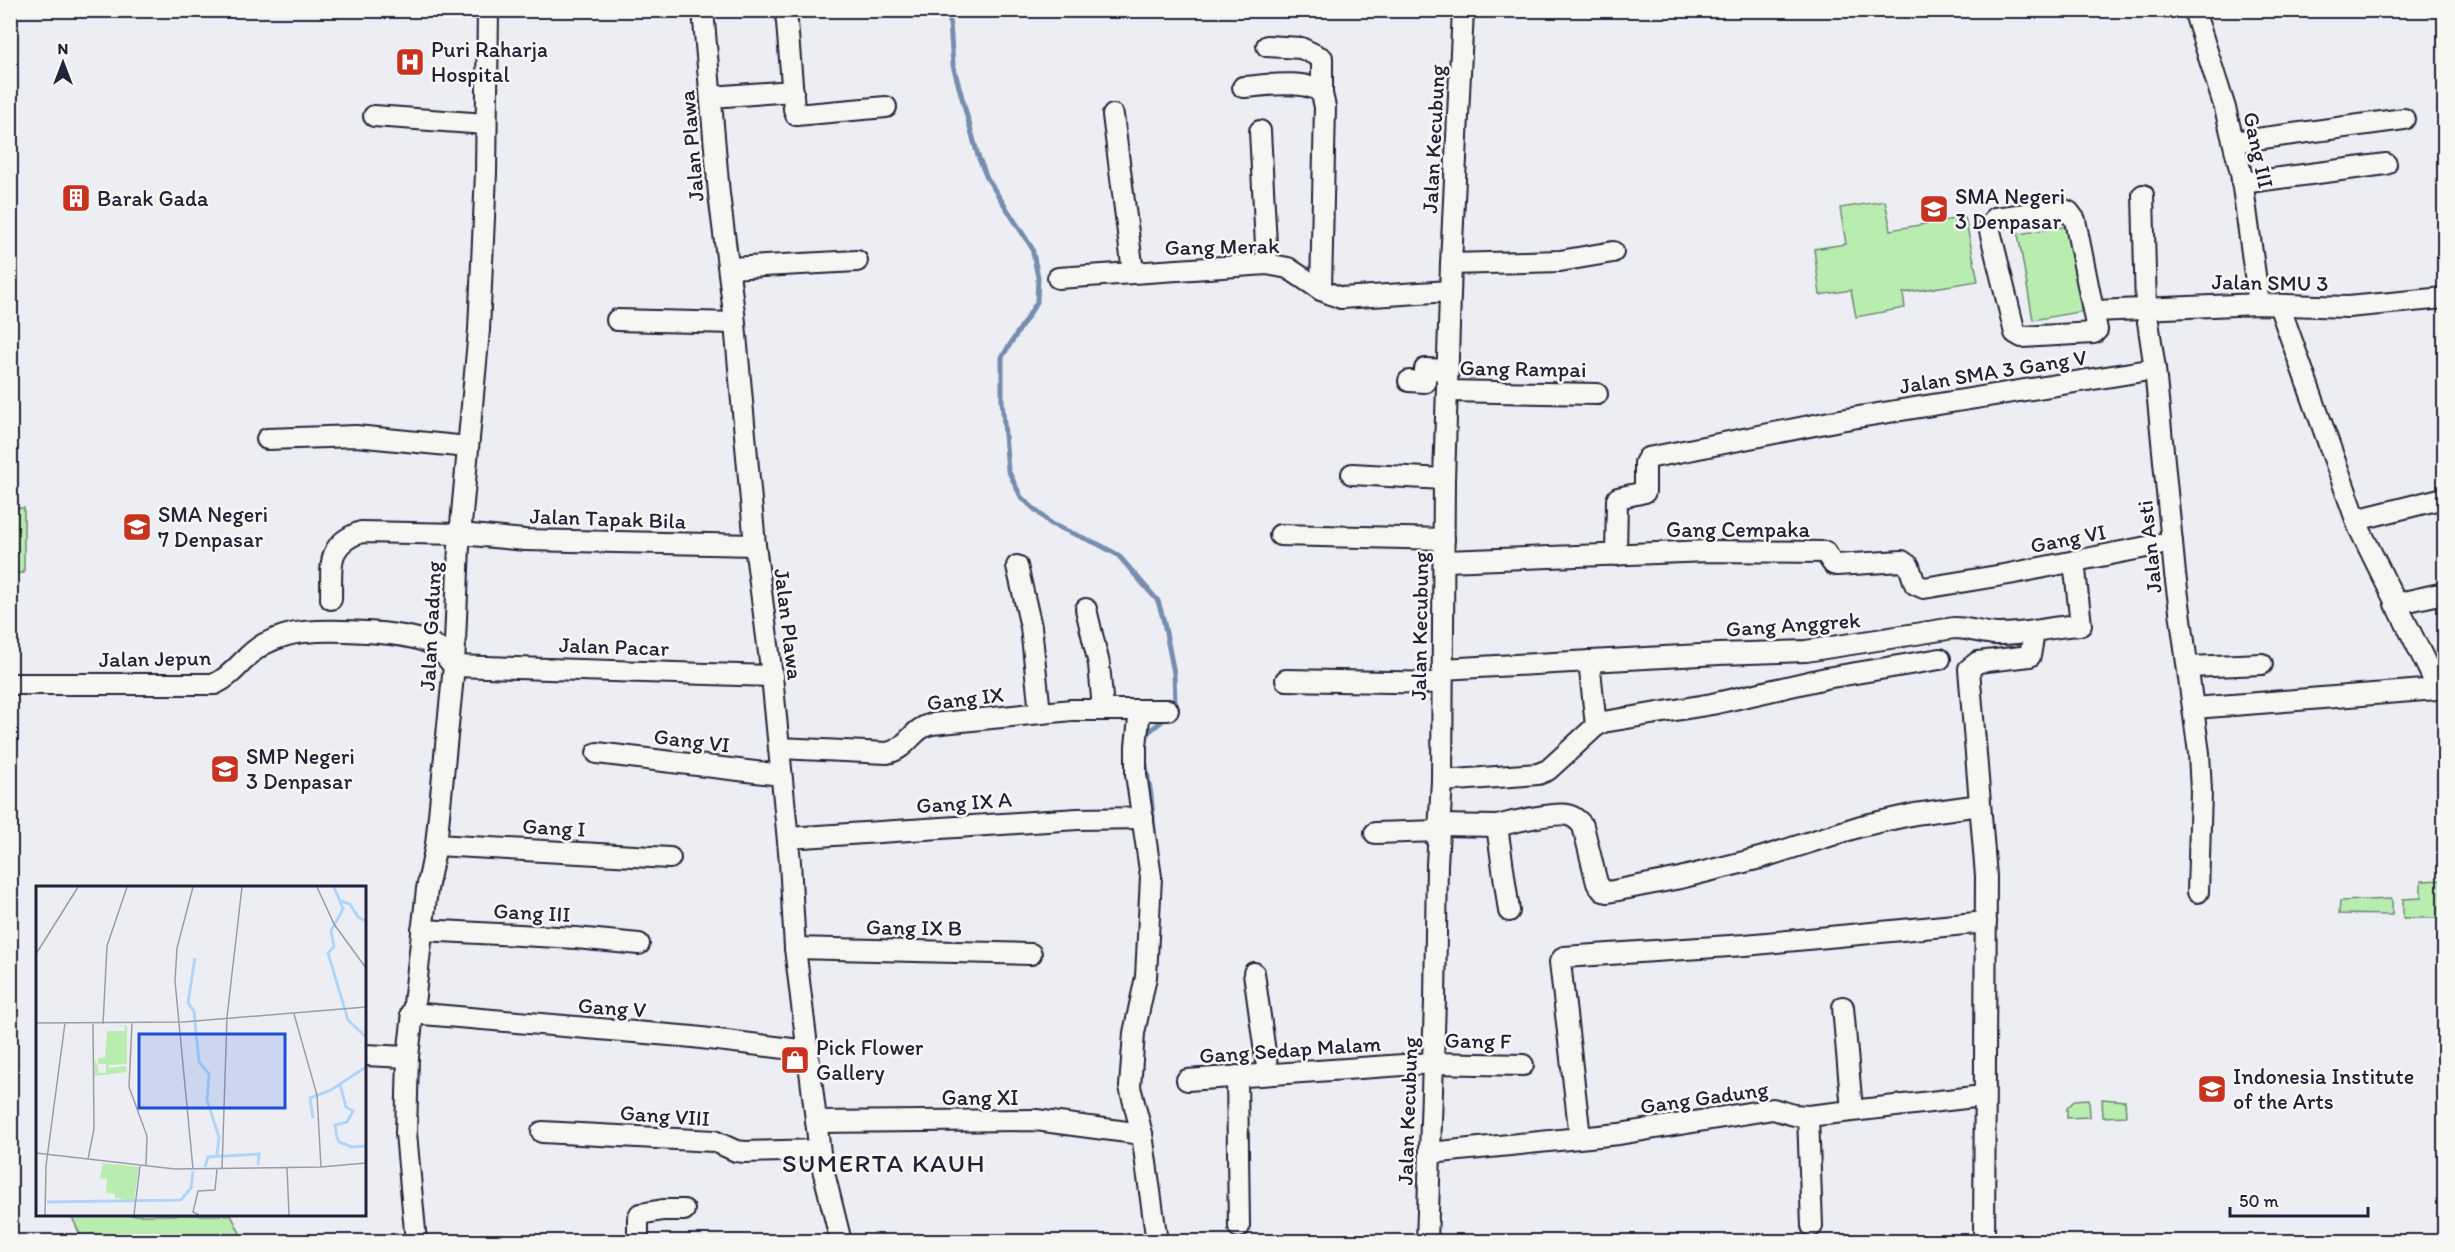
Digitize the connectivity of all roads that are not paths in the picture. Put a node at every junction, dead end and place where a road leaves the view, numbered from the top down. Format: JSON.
{"nodes":[{"id":1,"x":488,"y":10,"type":"edge"},
{"id":2,"x":703,"y":10,"type":"edge"},
{"id":3,"x":786,"y":10,"type":"edge"},
{"id":4,"x":1463,"y":10,"type":"edge"},
{"id":5,"x":2194,"y":10,"type":"edge"},
{"id":6,"x":1267,"y":46,"type":"dead end"},
{"id":7,"x":1243,"y":87,"type":"dead end"},
{"id":8,"x":793,"y":91,"type":"junction"},
{"id":9,"x":1322,"y":94,"type":"junction"},
{"id":10,"x":711,"y":97,"type":"junction"},
{"id":11,"x":886,"y":107,"type":"dead end"},
{"id":12,"x":374,"y":116,"type":"dead end"},
{"id":13,"x":1113,"y":116,"type":"dead end"},
{"id":14,"x":2404,"y":119,"type":"dead end"},
{"id":15,"x":486,"y":124,"type":"junction"},
{"id":16,"x":1260,"y":131,"type":"dead end"},
{"id":17,"x":2234,"y":142,"type":"junction"},
{"id":18,"x":2386,"y":164,"type":"dead end"},
{"id":19,"x":2242,"y":183,"type":"junction"},
{"id":20,"x":2142,"y":195,"type":"dead end"},
{"id":21,"x":1612,"y":252,"type":"dead end"},
{"id":22,"x":857,"y":261,"type":"dead end"},
{"id":23,"x":1267,"y":264,"type":"junction"},
{"id":24,"x":1451,"y":264,"type":"junction"},
{"id":25,"x":729,"y":268,"type":"junction"},
{"id":26,"x":1132,"y":272,"type":"junction"},
{"id":27,"x":1059,"y":278,"type":"dead end"},
{"id":28,"x":1321,"y":290,"type":"junction"},
{"id":29,"x":1450,"y":291,"type":"junction"},
{"id":30,"x":2445,"y":298,"type":"edge"},
{"id":31,"x":2259,"y":304,"type":"junction"},
{"id":32,"x":2279,"y":305,"type":"junction"},
{"id":33,"x":2146,"y":308,"type":"junction"},
{"id":34,"x":2095,"y":310,"type":"junction"},
{"id":35,"x":616,"y":320,"type":"dead end"},
{"id":36,"x":735,"y":323,"type":"junction"},
{"id":37,"x":2155,"y":369,"type":"junction"},
{"id":38,"x":1448,"y":370,"type":"junction"},
{"id":39,"x":1409,"y":381,"type":"dead end"},
{"id":40,"x":1447,"y":391,"type":"junction"},
{"id":41,"x":1597,"y":394,"type":"dead end"},
{"id":42,"x":267,"y":440,"type":"dead end"},
{"id":43,"x":468,"y":447,"type":"junction"},
{"id":44,"x":1352,"y":474,"type":"dead end"},
{"id":45,"x":1444,"y":479,"type":"junction"},
{"id":46,"x":2445,"y":498,"type":"edge"},
{"id":47,"x":2356,"y":520,"type":"junction"},
{"id":48,"x":460,"y":534,"type":"junction"},
{"id":49,"x":1280,"y":535,"type":"dead end"},
{"id":50,"x":1444,"y":539,"type":"junction"},
{"id":51,"x":2172,"y":542,"type":"junction"},
{"id":52,"x":755,"y":545,"type":"junction"},
{"id":53,"x":1616,"y":555,"type":"junction"},
{"id":54,"x":1445,"y":561,"type":"junction"},
{"id":55,"x":2074,"y":561,"type":"junction"},
{"id":56,"x":1017,"y":566,"type":"dead end"},
{"id":57,"x":2009,"y":574,"type":"joint"},
{"id":58,"x":2445,"y":593,"type":"edge"},
{"id":59,"x":331,"y":599,"type":"dead end"},
{"id":60,"x":2395,"y":604,"type":"junction"},
{"id":61,"x":1086,"y":609,"type":"dead end"},
{"id":62,"x":2034,"y":632,"type":"junction"},
{"id":63,"x":1940,"y":659,"type":"dead end"},
{"id":64,"x":1589,"y":661,"type":"junction"},
{"id":65,"x":2262,"y":664,"type":"dead end"},
{"id":66,"x":454,"y":666,"type":"junction"},
{"id":67,"x":2188,"y":667,"type":"junction"},
{"id":68,"x":772,"y":676,"type":"junction"},
{"id":69,"x":1442,"y":676,"type":"junction"},
{"id":70,"x":1286,"y":680,"type":"dead end"},
{"id":71,"x":10,"y":684,"type":"edge"},
{"id":72,"x":2194,"y":708,"type":"junction"},
{"id":73,"x":1103,"y":709,"type":"junction"},
{"id":74,"x":1140,"y":710,"type":"junction"},
{"id":75,"x":1168,"y":710,"type":"dead end"},
{"id":76,"x":1041,"y":713,"type":"junction"},
{"id":77,"x":1596,"y":726,"type":"junction"},
{"id":78,"x":779,"y":748,"type":"junction"},
{"id":79,"x":597,"y":753,"type":"dead end"},
{"id":80,"x":781,"y":775,"type":"junction"},
{"id":81,"x":1442,"y":781,"type":"junction"},
{"id":82,"x":1980,"y":805,"type":"junction"},
{"id":83,"x":1143,"y":818,"type":"junction"},
{"id":84,"x":1497,"y":826,"type":"junction"},
{"id":85,"x":1439,"y":828,"type":"junction"},
{"id":86,"x":1374,"y":833,"type":"dead end"},
{"id":87,"x":788,"y":838,"type":"junction"},
{"id":88,"x":436,"y":845,"type":"junction"},
{"id":89,"x":670,"y":858,"type":"dead end"},
{"id":90,"x":2198,"y":892,"type":"dead end"},
{"id":91,"x":1509,"y":910,"type":"dead end"},
{"id":92,"x":1986,"y":922,"type":"junction"},
{"id":93,"x":422,"y":930,"type":"junction"},
{"id":94,"x":639,"y":944,"type":"dead end"},
{"id":95,"x":795,"y":948,"type":"junction"},
{"id":96,"x":1031,"y":954,"type":"dead end"},
{"id":97,"x":1254,"y":973,"type":"dead end"},
{"id":98,"x":1843,"y":1007,"type":"dead end"},
{"id":99,"x":411,"y":1013,"type":"junction"},
{"id":100,"x":808,"y":1051,"type":"junction"},
{"id":101,"x":366,"y":1055,"type":"edge"},
{"id":102,"x":408,"y":1057,"type":"junction"},
{"id":103,"x":1431,"y":1063,"type":"junction"},
{"id":104,"x":1523,"y":1065,"type":"dead end"},
{"id":105,"x":1268,"y":1074,"type":"junction"},
{"id":106,"x":1237,"y":1076,"type":"junction"},
{"id":107,"x":1187,"y":1080,"type":"dead end"},
{"id":108,"x":1983,"y":1096,"type":"junction"},
{"id":109,"x":1852,"y":1110,"type":"junction"},
{"id":110,"x":1809,"y":1116,"type":"junction"},
{"id":111,"x":816,"y":1122,"type":"junction"},
{"id":112,"x":542,"y":1132,"type":"dead end"},
{"id":113,"x":1142,"y":1134,"type":"junction"},
{"id":114,"x":1580,"y":1137,"type":"junction"},
{"id":115,"x":819,"y":1150,"type":"junction"},
{"id":116,"x":1430,"y":1153,"type":"junction"},
{"id":117,"x":684,"y":1210,"type":"dead end"},
{"id":118,"x":1812,"y":1226,"type":"dead end"},
{"id":119,"x":1239,"y":1227,"type":"dead end"},
{"id":120,"x":416,"y":1242,"type":"edge"},
{"id":121,"x":638,"y":1242,"type":"edge"},
{"id":122,"x":841,"y":1242,"type":"edge"},
{"id":123,"x":1157,"y":1242,"type":"edge"},
{"id":124,"x":1427,"y":1242,"type":"edge"},
{"id":125,"x":1984,"y":1242,"type":"edge"}],
"edges":[{"from":1,"to":15,"type":"street","name":"Jalan Gadung"},
{"from":2,"to":10,"type":"street","name":"Jalan Plawa"},
{"from":3,"to":8,"type":"street"},
{"from":4,"to":24,"type":"street","name":"Jalan Kecubung"},
{"from":5,"to":17,"type":"street","name":"Gang III"},
{"from":6,"to":9,"type":"street"},
{"from":7,"to":9,"type":"street"},
{"from":8,"to":10,"type":"street"},
{"from":8,"to":11,"type":"street"},
{"from":9,"to":28,"type":"street"},
{"from":10,"to":25,"type":"street","name":"Jalan Plawa"},
{"from":12,"to":15,"type":"street"},
{"from":13,"to":26,"type":"street"},
{"from":14,"to":17,"type":"street"},
{"from":15,"to":43,"type":"street","name":"Jalan Gadung"},
{"from":16,"to":23,"type":"street"},
{"from":17,"to":19,"type":"street","name":"Gang III"},
{"from":18,"to":19,"type":"street"},
{"from":19,"to":31,"type":"street","name":"Gang III"},
{"from":20,"to":33,"type":"street","name":"Jalan Asti"},
{"from":21,"to":24,"type":"street"},
{"from":22,"to":25,"type":"street"},
{"from":23,"to":26,"type":"street","name":"Gang Merak"},
{"from":23,"to":28,"type":"street","name":"Gang Merak"},
{"from":24,"to":29,"type":"street","name":"Jalan Kecubung"},
{"from":25,"to":36,"type":"street","name":"Jalan Plawa"},
{"from":26,"to":27,"type":"street","name":"Gang Merak"},
{"from":28,"to":29,"type":"street","name":"Gang Merak"},
{"from":29,"to":38,"type":"street","name":"Jalan Kecubung"},
{"from":30,"to":32,"type":"street","name":"Jalan SMU 3"},
{"from":31,"to":32,"type":"street","name":"Jalan SMU 3"},
{"from":31,"to":33,"type":"street","name":"Jalan SMU 3"},
{"from":32,"to":47,"type":"street"},
{"from":33,"to":34,"type":"street","name":"Jalan SMU 3"},
{"from":33,"to":37,"type":"street","name":"Jalan Asti"},
{"from":34,"to":34,"type":"street"},
{"from":35,"to":36,"type":"street"},
{"from":36,"to":52,"type":"street","name":"Jalan Plawa"},
{"from":37,"to":51,"type":"street","name":"Jalan Asti"},
{"from":37,"to":53,"type":"street","name":"Jalan SMA 3 Gang V"},
{"from":38,"to":39,"type":"street"},
{"from":38,"to":40,"type":"street","name":"Jalan Kecubung"},
{"from":40,"to":41,"type":"street","name":"Gang Rampai"},
{"from":40,"to":45,"type":"street","name":"Jalan Kecubung"},
{"from":42,"to":43,"type":"street"},
{"from":43,"to":48,"type":"street","name":"Jalan Gadung"},
{"from":44,"to":45,"type":"street"},
{"from":45,"to":50,"type":"street","name":"Jalan Kecubung"},
{"from":46,"to":47,"type":"street"},
{"from":47,"to":60,"type":"street"},
{"from":48,"to":52,"type":"street","name":"Jalan Tapak Bila"},
{"from":48,"to":59,"type":"street","name":"Jalan Tapak Bila"},
{"from":48,"to":66,"type":"street","name":"Jalan Gadung"},
{"from":49,"to":50,"type":"street"},
{"from":50,"to":54,"type":"street","name":"Jalan Kecubung"},
{"from":51,"to":55,"type":"street","name":"Gang VI"},
{"from":51,"to":67,"type":"street","name":"Jalan Asti"},
{"from":52,"to":68,"type":"street","name":"Jalan Plawa"},
{"from":53,"to":54,"type":"street","name":"Gang Cempaka"},
{"from":53,"to":57,"type":"street","name":"Gang Cempaka"},
{"from":54,"to":69,"type":"street","name":"Jalan Kecubung"},
{"from":55,"to":57,"type":"street","name":"Gang VI"},
{"from":55,"to":62,"type":"street","name":"Gang Anggrek"},
{"from":56,"to":76,"type":"street"},
{"from":58,"to":60,"type":"street"},
{"from":60,"to":72,"type":"street"},
{"from":61,"to":73,"type":"street"},
{"from":62,"to":64,"type":"street","name":"Gang Anggrek"},
{"from":62,"to":82,"type":"street"},
{"from":63,"to":77,"type":"street"},
{"from":64,"to":69,"type":"street","name":"Gang Anggrek"},
{"from":64,"to":77,"type":"street"},
{"from":65,"to":67,"type":"street"},
{"from":66,"to":68,"type":"street","name":"Jalan Pacar"},
{"from":66,"to":71,"type":"street","name":"Jalan Jepun"},
{"from":66,"to":88,"type":"street","name":"Jalan Gadung"},
{"from":67,"to":72,"type":"street","name":"Jalan Asti"},
{"from":68,"to":78,"type":"street","name":"Jalan Plawa"},
{"from":69,"to":70,"type":"street","name":"Gang Anggrek"},
{"from":69,"to":81,"type":"street","name":"Jalan Kecubung"},
{"from":72,"to":90,"type":"street","name":"Jalan Asti"},
{"from":73,"to":74,"type":"street","name":"Gang IX"},
{"from":73,"to":76,"type":"street","name":"Gang IX"},
{"from":74,"to":75,"type":"street","name":"Gang IX"},
{"from":74,"to":83,"type":"street"},
{"from":76,"to":78,"type":"street","name":"Gang IX"},
{"from":77,"to":81,"type":"street"},
{"from":78,"to":80,"type":"street","name":"Jalan Plawa"},
{"from":79,"to":80,"type":"street","name":"Gang VI"},
{"from":80,"to":87,"type":"street","name":"Jalan Plawa"},
{"from":81,"to":85,"type":"street","name":"Jalan Kecubung"},
{"from":82,"to":84,"type":"street"},
{"from":82,"to":92,"type":"street"},
{"from":83,"to":87,"type":"street","name":"Gang IX A"},
{"from":83,"to":113,"type":"street"},
{"from":84,"to":85,"type":"street"},
{"from":84,"to":91,"type":"street"},
{"from":85,"to":86,"type":"street"},
{"from":85,"to":103,"type":"street","name":"Jalan Kecubung"},
{"from":87,"to":95,"type":"street","name":"Jalan Plawa"},
{"from":88,"to":89,"type":"street","name":"Gang I"},
{"from":88,"to":93,"type":"street","name":"Jalan Gadung"},
{"from":92,"to":108,"type":"street"},
{"from":92,"to":114,"type":"street"},
{"from":93,"to":94,"type":"street","name":"Gang III"},
{"from":93,"to":99,"type":"street","name":"Jalan Gadung"},
{"from":95,"to":96,"type":"street","name":"Gang IX B"},
{"from":95,"to":100,"type":"street","name":"Jalan Plawa"},
{"from":97,"to":105,"type":"street"},
{"from":98,"to":109,"type":"street"},
{"from":99,"to":100,"type":"street","name":"Gang V"},
{"from":99,"to":102,"type":"street","name":"Jalan Gadung"},
{"from":100,"to":111,"type":"street","name":"Jalan Plawa"},
{"from":101,"to":102,"type":"street"},
{"from":102,"to":120,"type":"street","name":"Jalan Gadung"},
{"from":103,"to":104,"type":"street","name":"Gang F"},
{"from":103,"to":105,"type":"street","name":"Gang Sedap Malam"},
{"from":103,"to":116,"type":"street","name":"Jalan Kecubung"},
{"from":105,"to":106,"type":"street","name":"Gang Sedap Malam"},
{"from":106,"to":107,"type":"street","name":"Gang Sedap Malam"},
{"from":106,"to":119,"type":"street"},
{"from":108,"to":109,"type":"street","name":"Gang Gadung"},
{"from":108,"to":125,"type":"street"},
{"from":109,"to":110,"type":"street","name":"Gang Gadung"},
{"from":110,"to":114,"type":"street","name":"Gang Gadung"},
{"from":110,"to":118,"type":"street"},
{"from":111,"to":113,"type":"street","name":"Gang XI"},
{"from":111,"to":115,"type":"street","name":"Jalan Plawa"},
{"from":112,"to":115,"type":"street","name":"Gang VIII"},
{"from":113,"to":123,"type":"street"},
{"from":114,"to":116,"type":"street","name":"Gang Gadung"},
{"from":115,"to":122,"type":"street","name":"Jalan Plawa"},
{"from":116,"to":124,"type":"street","name":"Jalan Kecubung"},
{"from":117,"to":121,"type":"street"}]}
